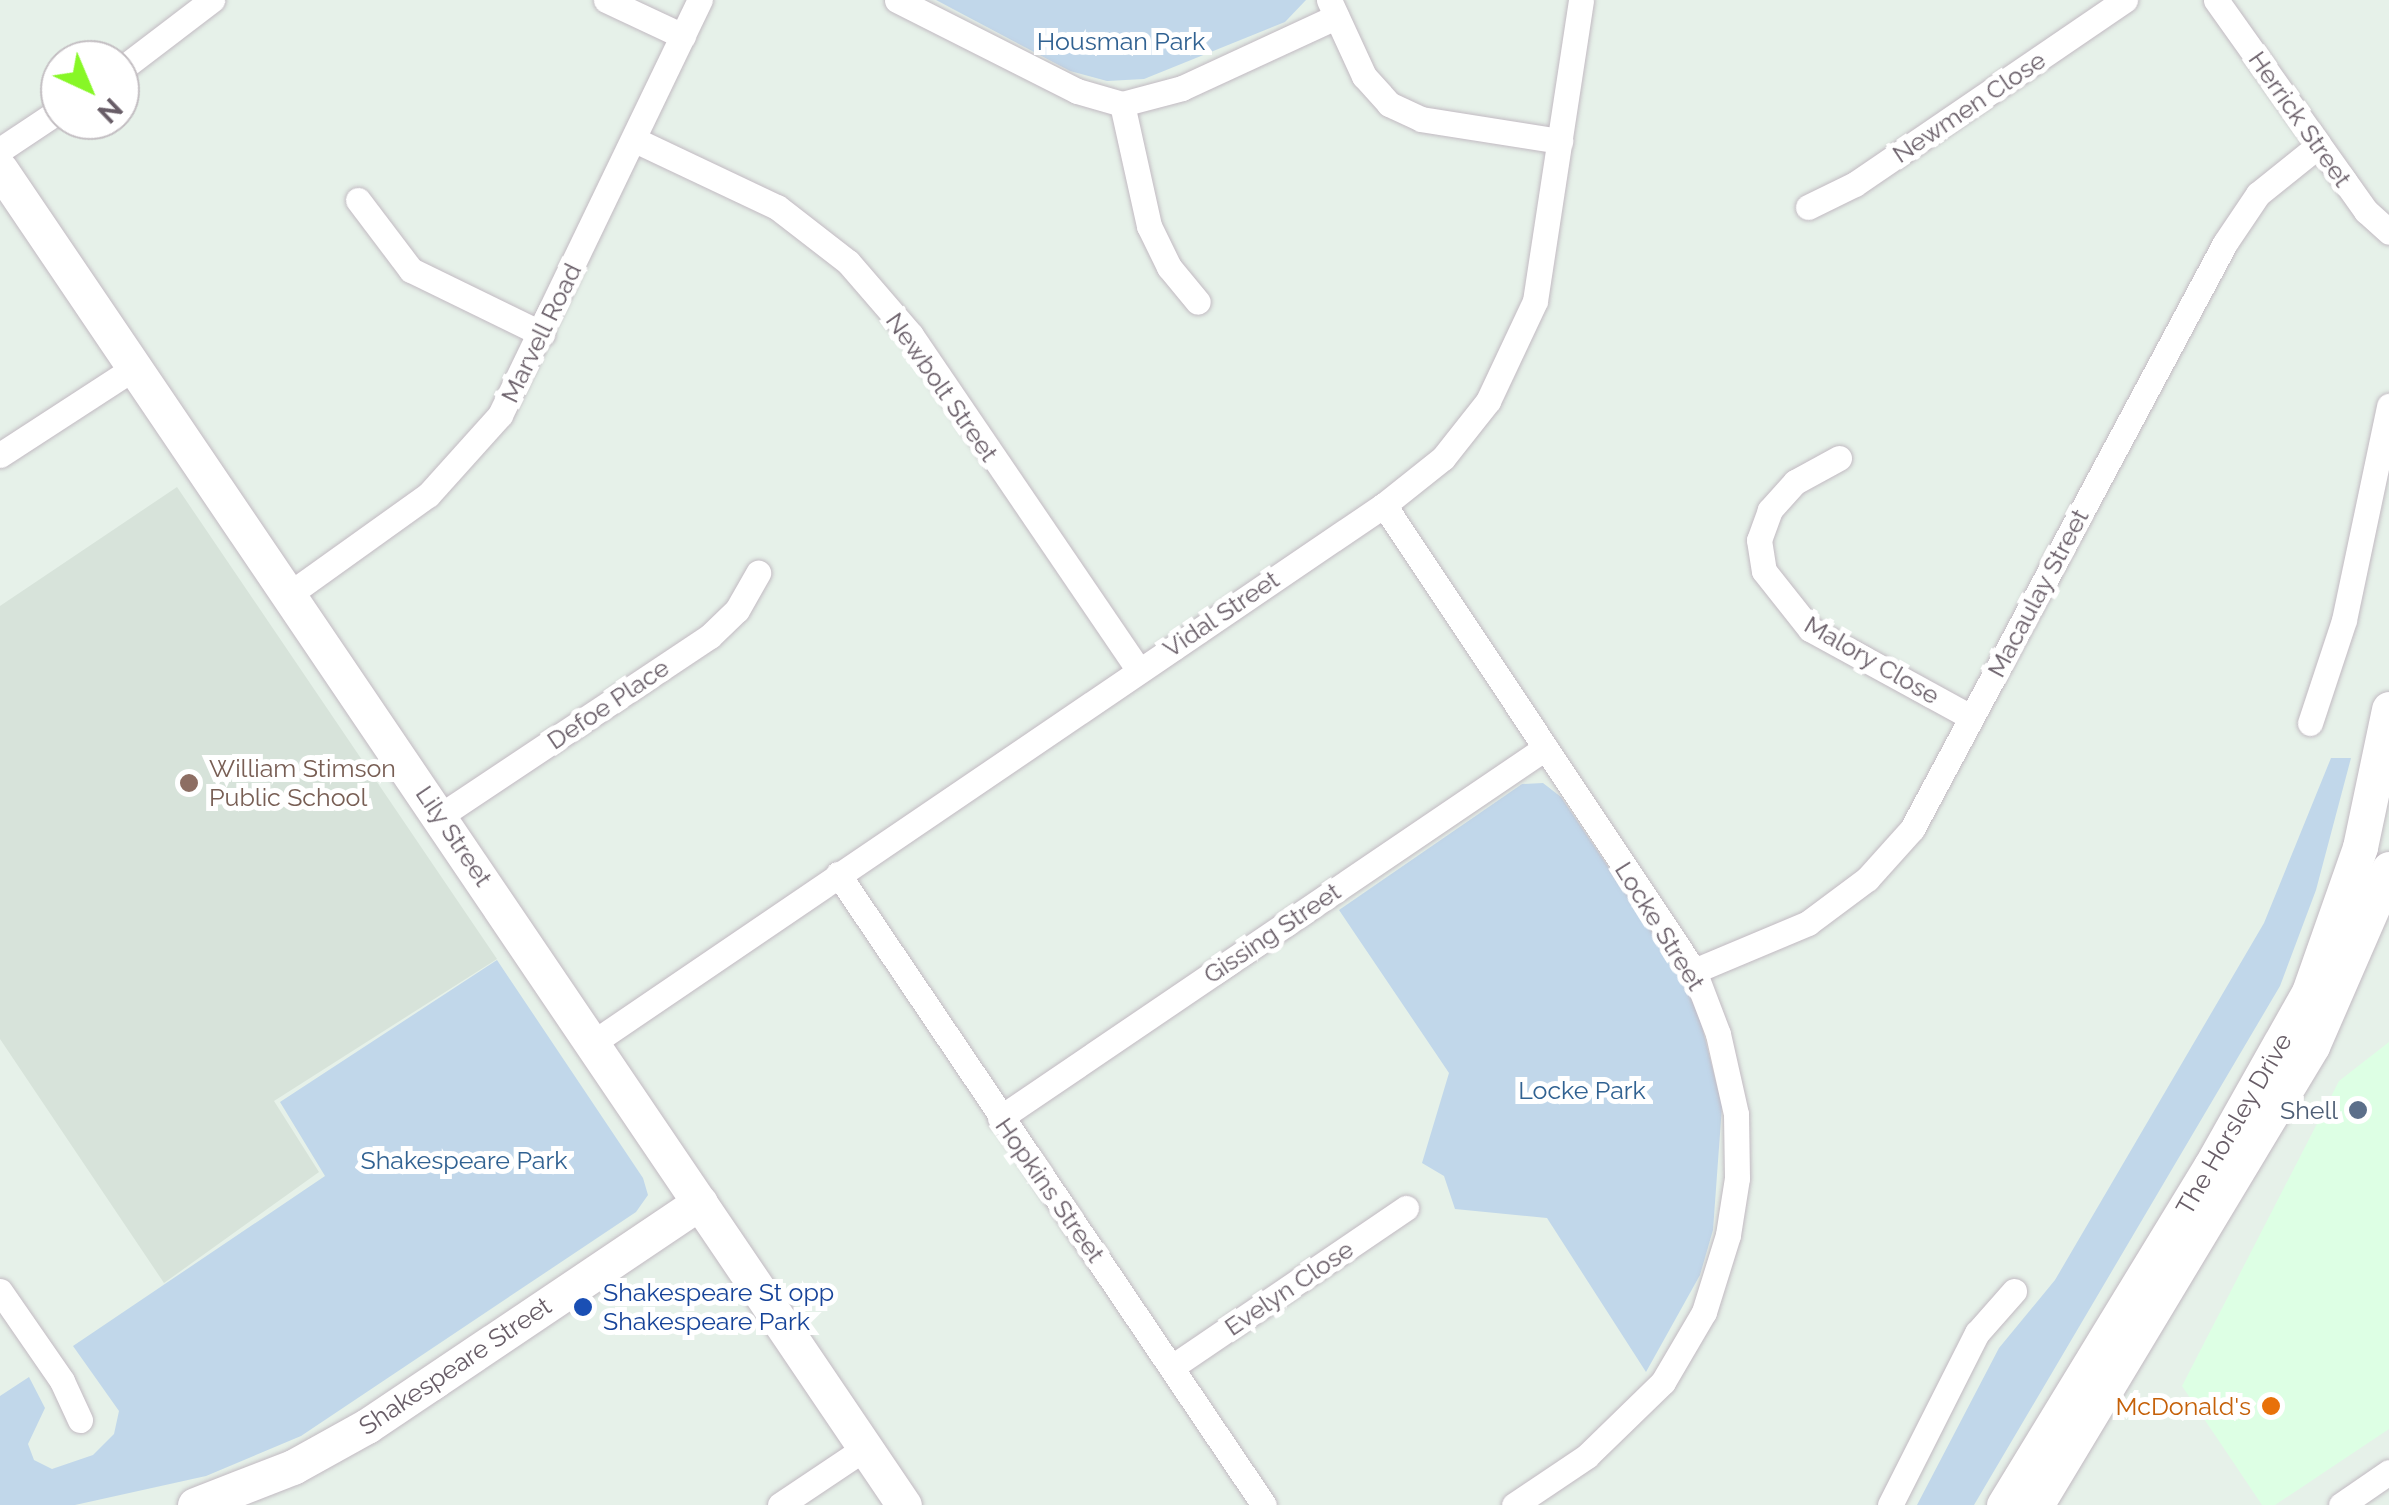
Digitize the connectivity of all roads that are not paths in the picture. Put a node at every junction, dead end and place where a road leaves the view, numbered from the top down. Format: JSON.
{"nodes":[{"id":1,"x":212,"y":0,"type":"edge"},
{"id":2,"x":606,"y":0,"type":"edge"},
{"id":3,"x":700,"y":0,"type":"edge"},
{"id":4,"x":897,"y":0,"type":"edge"},
{"id":5,"x":1582,"y":0,"type":"edge"},
{"id":6,"x":2125,"y":0,"type":"edge"},
{"id":7,"x":2216,"y":0,"type":"edge"},
{"id":8,"x":1332,"y":8,"type":"edge"},
{"id":9,"x":683,"y":36,"type":"junction"},
{"id":10,"x":140,"y":55,"type":"edge"},
{"id":11,"x":1122,"y":104,"type":"junction"},
{"id":12,"x":40,"y":123,"type":"edge"},
{"id":13,"x":634,"y":140,"type":"junction"},
{"id":14,"x":1560,"y":141,"type":"junction"},
{"id":15,"x":2318,"y":146,"type":"junction"},
{"id":16,"x":0,"y":150,"type":"edge"},
{"id":17,"x":0,"y":169,"type":"edge"},
{"id":18,"x":358,"y":200,"type":"dead end"},
{"id":19,"x":1808,"y":207,"type":"dead end"},
{"id":20,"x":2389,"y":232,"type":"edge"},
{"id":21,"x":1198,"y":302,"type":"dead end"},
{"id":22,"x":542,"y":334,"type":"junction"},
{"id":23,"x":134,"y":368,"type":"junction"},
{"id":24,"x":2389,"y":406,"type":"edge"},
{"id":25,"x":0,"y":455,"type":"edge"},
{"id":26,"x":1839,"y":458,"type":"dead end"},
{"id":27,"x":1384,"y":505,"type":"junction"},
{"id":28,"x":758,"y":573,"type":"dead end"},
{"id":29,"x":291,"y":593,"type":"junction"},
{"id":30,"x":1138,"y":670,"type":"junction"},
{"id":31,"x":2389,"y":709,"type":"edge"},
{"id":32,"x":1972,"y":716,"type":"junction"},
{"id":33,"x":2310,"y":722,"type":"dead end"},
{"id":34,"x":1544,"y":748,"type":"junction"},
{"id":35,"x":440,"y":816,"type":"junction"},
{"id":36,"x":2389,"y":869,"type":"edge"},
{"id":37,"x":838,"y":874,"type":"junction"},
{"id":38,"x":1694,"y":971,"type":"junction"},
{"id":39,"x":594,"y":1042,"type":"junction"},
{"id":40,"x":1000,"y":1118,"type":"junction"},
{"id":41,"x":700,"y":1202,"type":"junction"},
{"id":42,"x":1406,"y":1208,"type":"dead end"},
{"id":43,"x":0,"y":1291,"type":"edge"},
{"id":44,"x":2014,"y":1292,"type":"dead end"},
{"id":45,"x":1172,"y":1367,"type":"junction"},
{"id":46,"x":80,"y":1420,"type":"dead end"},
{"id":47,"x":865,"y":1448,"type":"junction"},
{"id":48,"x":2389,"y":1472,"type":"edge"},
{"id":49,"x":196,"y":1505,"type":"edge"},
{"id":50,"x":780,"y":1505,"type":"edge"},
{"id":51,"x":904,"y":1505,"type":"edge"},
{"id":52,"x":1264,"y":1505,"type":"edge"},
{"id":53,"x":1514,"y":1505,"type":"edge"},
{"id":54,"x":1890,"y":1505,"type":"edge"},
{"id":55,"x":2004,"y":1505,"type":"edge"},
{"id":56,"x":2036,"y":1505,"type":"edge"},
{"id":57,"x":2341,"y":1505,"type":"edge"}],
"edges":[{"from":1,"to":10,"type":"street"},
{"from":2,"to":9,"type":"street"},
{"from":3,"to":9,"type":"street","name":"Marvell Road"},
{"from":4,"to":11,"type":"street"},
{"from":5,"to":14,"type":"street","name":"Vidal Street"},
{"from":6,"to":19,"type":"street","name":"Newmen Close"},
{"from":7,"to":15,"type":"street","name":"Herrick Street"},
{"from":8,"to":11,"type":"street"},
{"from":8,"to":14,"type":"street"},
{"from":9,"to":13,"type":"street","name":"Marvell Road"},
{"from":11,"to":21,"type":"street"},
{"from":12,"to":16,"type":"street"},
{"from":13,"to":22,"type":"street","name":"Marvell Road"},
{"from":13,"to":30,"type":"street","name":"Newbolt Street"},
{"from":14,"to":27,"type":"street","name":"Vidal Street"},
{"from":15,"to":20,"type":"street","name":"Herrick Street"},
{"from":15,"to":32,"type":"street","name":"Macaulay Street"},
{"from":17,"to":23,"type":"street","name":"Lily Street"},
{"from":18,"to":22,"type":"street"},
{"from":22,"to":29,"type":"street","name":"Marvell Road"},
{"from":23,"to":25,"type":"street"},
{"from":23,"to":29,"type":"street","name":"Lily Street"},
{"from":24,"to":33,"type":"street"},
{"from":26,"to":32,"type":"street","name":"Malory Close"},
{"from":27,"to":30,"type":"street","name":"Vidal Street"},
{"from":27,"to":34,"type":"street","name":"Locke Street"},
{"from":28,"to":35,"type":"street","name":"Defoe Place"},
{"from":29,"to":35,"type":"street","name":"Lily Street"},
{"from":30,"to":37,"type":"street","name":"Vidal Street"},
{"from":31,"to":55,"type":"street","name":"The Horsley Drive"},
{"from":32,"to":38,"type":"street","name":"Macaulay Street"},
{"from":34,"to":38,"type":"street","name":"Locke Street"},
{"from":34,"to":40,"type":"street","name":"Gissing Street"},
{"from":35,"to":39,"type":"street","name":"Lily Street"},
{"from":36,"to":56,"type":"street","name":"The Horsley Drive"},
{"from":37,"to":39,"type":"street","name":"Vidal Street"},
{"from":37,"to":40,"type":"street","name":"Hopkins Street"},
{"from":38,"to":53,"type":"street","name":"Locke Street"},
{"from":39,"to":41,"type":"street","name":"Lily Street"},
{"from":40,"to":45,"type":"street","name":"Hopkins Street"},
{"from":41,"to":47,"type":"street","name":"Lily Street"},
{"from":41,"to":49,"type":"street","name":"Shakespeare Street"},
{"from":42,"to":45,"type":"street","name":"Evelyn Close"},
{"from":43,"to":46,"type":"street"},
{"from":44,"to":54,"type":"street"},
{"from":45,"to":52,"type":"street","name":"Hopkins Street"},
{"from":47,"to":50,"type":"street"},
{"from":47,"to":51,"type":"street","name":"Lily Street"},
{"from":48,"to":57,"type":"street"}]}
